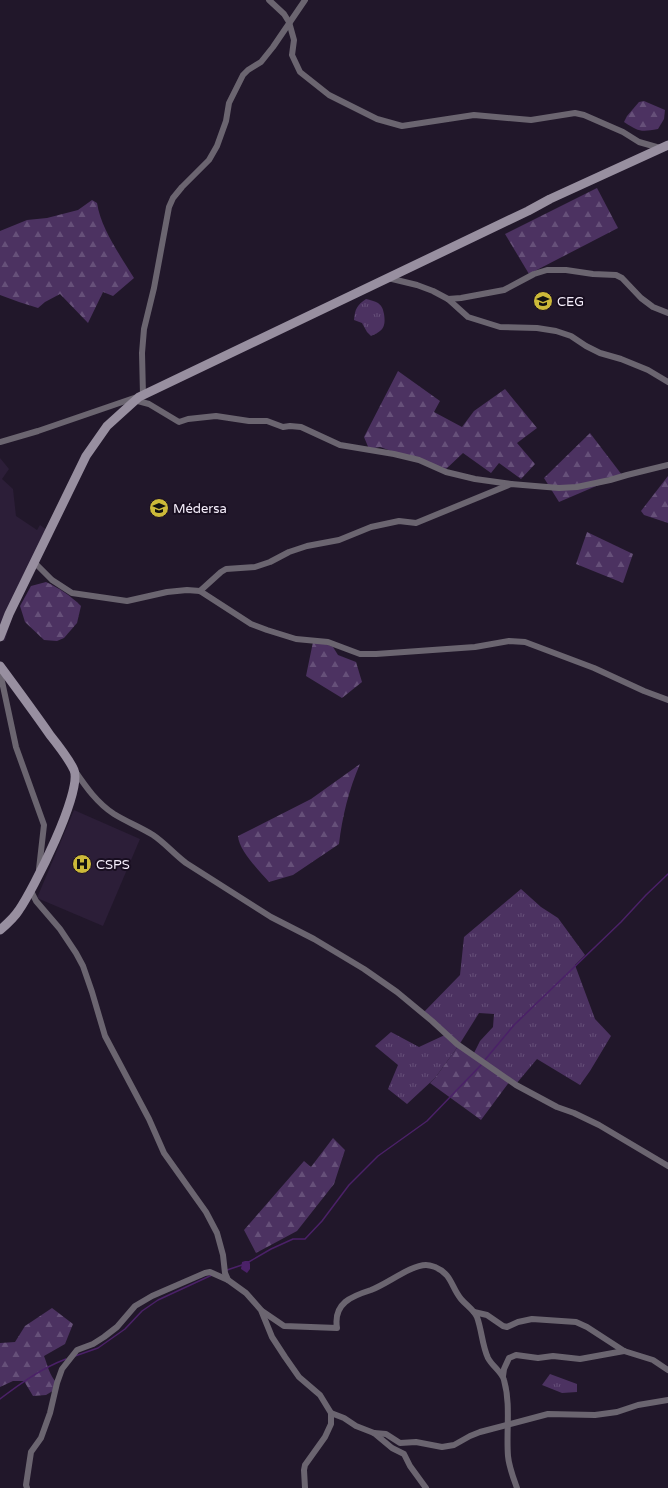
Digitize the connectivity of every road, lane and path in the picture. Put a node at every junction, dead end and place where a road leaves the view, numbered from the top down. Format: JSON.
{"nodes":[{"id":1,"x":269,"y":0,"type":"edge"},
{"id":2,"x":305,"y":0,"type":"edge"},
{"id":3,"x":289,"y":22,"type":"junction"},
{"id":4,"x":664,"y":147,"type":"edge"},
{"id":5,"x":388,"y":278,"type":"junction"},
{"id":6,"x":448,"y":299,"type":"junction"},
{"id":7,"x":668,"y":313,"type":"edge"},
{"id":8,"x":668,"y":382,"type":"edge"},
{"id":9,"x":139,"y":397,"type":"junction"},
{"id":10,"x":0,"y":442,"type":"edge"},
{"id":11,"x":668,"y":465,"type":"edge"},
{"id":12,"x":511,"y":484,"type":"junction"},
{"id":13,"x":35,"y":563,"type":"junction"},
{"id":14,"x":200,"y":591,"type":"junction"},
{"id":15,"x":0,"y":637,"type":"edge"},
{"id":16,"x":0,"y":666,"type":"edge"},
{"id":17,"x":0,"y":672,"type":"edge"},
{"id":18,"x":668,"y":700,"type":"edge"},
{"id":19,"x":74,"y":770,"type":"junction"},
{"id":20,"x":39,"y":876,"type":"junction"},
{"id":21,"x":31,"y":891,"type":"junction"},
{"id":22,"x":0,"y":930,"type":"edge"},
{"id":23,"x":668,"y":1166,"type":"edge"},
{"id":24,"x":228,"y":1280,"type":"junction"},
{"id":25,"x":261,"y":1310,"type":"junction"},
{"id":26,"x":474,"y":1312,"type":"junction"},
{"id":27,"x":624,"y":1351,"type":"junction"},
{"id":28,"x":668,"y":1370,"type":"edge"},
{"id":29,"x":503,"y":1376,"type":"junction"},
{"id":30,"x":668,"y":1400,"type":"edge"},
{"id":31,"x":331,"y":1413,"type":"junction"},
{"id":32,"x":508,"y":1425,"type":"junction"},
{"id":33,"x":374,"y":1433,"type":"junction"},
{"id":34,"x":27,"y":1488,"type":"edge"},
{"id":35,"x":305,"y":1488,"type":"edge"},
{"id":36,"x":426,"y":1488,"type":"edge"},
{"id":37,"x":517,"y":1488,"type":"edge"}],
"edges":[{"from":1,"to":3,"type":"street"},
{"from":2,"to":3,"type":"street"},
{"from":3,"to":4,"type":"street"},
{"from":3,"to":9,"type":"street"},
{"from":4,"to":5,"type":"street"},
{"from":5,"to":6,"type":"street"},
{"from":5,"to":9,"type":"street"},
{"from":6,"to":7,"type":"street"},
{"from":6,"to":8,"type":"street"},
{"from":9,"to":10,"type":"street"},
{"from":9,"to":12,"type":"street"},
{"from":9,"to":13,"type":"street"},
{"from":11,"to":12,"type":"street"},
{"from":12,"to":14,"type":"street"},
{"from":13,"to":14,"type":"street"},
{"from":13,"to":15,"type":"street"},
{"from":14,"to":18,"type":"street"},
{"from":16,"to":19,"type":"street"},
{"from":17,"to":20,"type":"street"},
{"from":19,"to":20,"type":"street"},
{"from":19,"to":23,"type":"street"},
{"from":20,"to":21,"type":"street"},
{"from":21,"to":22,"type":"street"},
{"from":21,"to":24,"type":"street"},
{"from":24,"to":25,"type":"street"},
{"from":24,"to":34,"type":"street"},
{"from":25,"to":26,"type":"street"},
{"from":25,"to":31,"type":"street"},
{"from":26,"to":27,"type":"street"},
{"from":26,"to":29,"type":"street"},
{"from":27,"to":28,"type":"street"},
{"from":27,"to":29,"type":"street"},
{"from":29,"to":32,"type":"street"},
{"from":30,"to":32,"type":"street"},
{"from":31,"to":33,"type":"street"},
{"from":31,"to":35,"type":"street"},
{"from":32,"to":33,"type":"street"},
{"from":32,"to":37,"type":"street"},
{"from":33,"to":36,"type":"street"}]}
